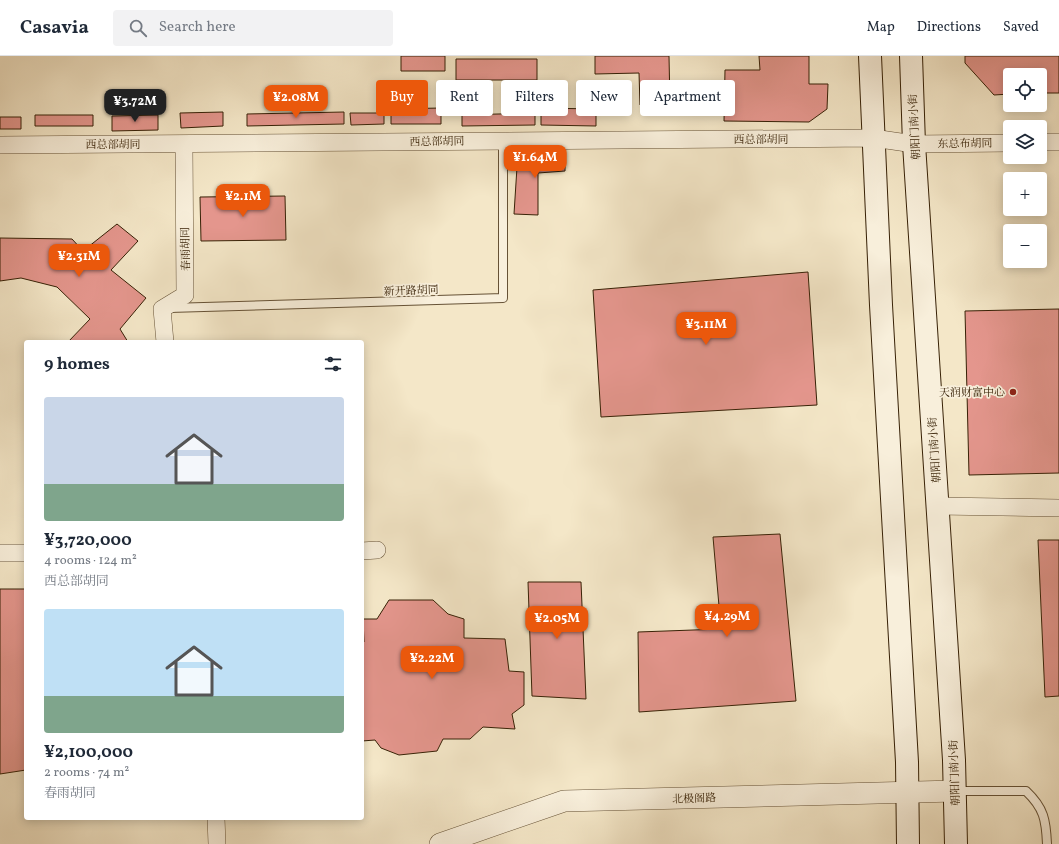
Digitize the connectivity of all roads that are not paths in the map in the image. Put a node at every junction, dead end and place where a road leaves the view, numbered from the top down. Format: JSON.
{"nodes":[{"id":1,"x":870,"y":56,"type":"edge"},
{"id":2,"x":911,"y":56,"type":"edge"},
{"id":3,"x":873,"y":138,"type":"junction"},
{"id":4,"x":503,"y":140,"type":"junction"},
{"id":5,"x":1047,"y":142,"type":"edge"},
{"id":6,"x":1059,"y":142,"type":"edge"},
{"id":7,"x":1003,"y":143,"type":"edge"},
{"id":8,"x":184,"y":144,"type":"junction"},
{"id":9,"x":914,"y":144,"type":"junction"},
{"id":10,"x":0,"y":145,"type":"edge"},
{"id":11,"x":162,"y":309,"type":"junction"},
{"id":12,"x":165,"y":340,"type":"edge"},
{"id":13,"x":938,"y":506,"type":"junction"},
{"id":14,"x":1059,"y":508,"type":"edge"},
{"id":15,"x":0,"y":553,"type":"edge"},
{"id":16,"x":24,"y":553,"type":"edge"},
{"id":17,"x":955,"y":791,"type":"junction"},
{"id":18,"x":908,"y":792,"type":"junction"},
{"id":19,"x":216,"y":820,"type":"edge"},
{"id":20,"x":217,"y":844,"type":"edge"},
{"id":21,"x":440,"y":844,"type":"edge"},
{"id":22,"x":908,"y":844,"type":"edge"},
{"id":23,"x":956,"y":844,"type":"edge"},
{"id":24,"x":1047,"y":844,"type":"edge"}],
"edges":[{"from":1,"to":3,"type":"main road"},
{"from":2,"to":9,"type":"main road","name":"朝阳门南小街"},
{"from":3,"to":4,"type":"street","name":"西总部胡同"},
{"from":3,"to":9,"type":"street","name":"东总布胡同"},
{"from":3,"to":18,"type":"main road"},
{"from":4,"to":8,"type":"street","name":"西总部胡同"},
{"from":4,"to":11,"type":"lane","name":"新开路胡同"},
{"from":5,"to":6,"type":"street"},
{"from":7,"to":9,"type":"street","name":"东总布胡同"},
{"from":8,"to":10,"type":"street","name":"西总部胡同"},
{"from":8,"to":11,"type":"street","name":"春雨胡同"},
{"from":9,"to":13,"type":"main road","name":"朝阳门南小街"},
{"from":11,"to":12,"type":"street"},
{"from":13,"to":14,"type":"street"},
{"from":13,"to":17,"type":"main road","name":"朝阳门南小街"},
{"from":15,"to":16,"type":"street"},
{"from":17,"to":18,"type":"street","name":"北极阁路"},
{"from":17,"to":23,"type":"main road","name":"朝阳门南小街"},
{"from":17,"to":24,"type":"lane"},
{"from":18,"to":21,"type":"street","name":"北极阁路"},
{"from":18,"to":22,"type":"main road"},
{"from":19,"to":20,"type":"street"}]}
